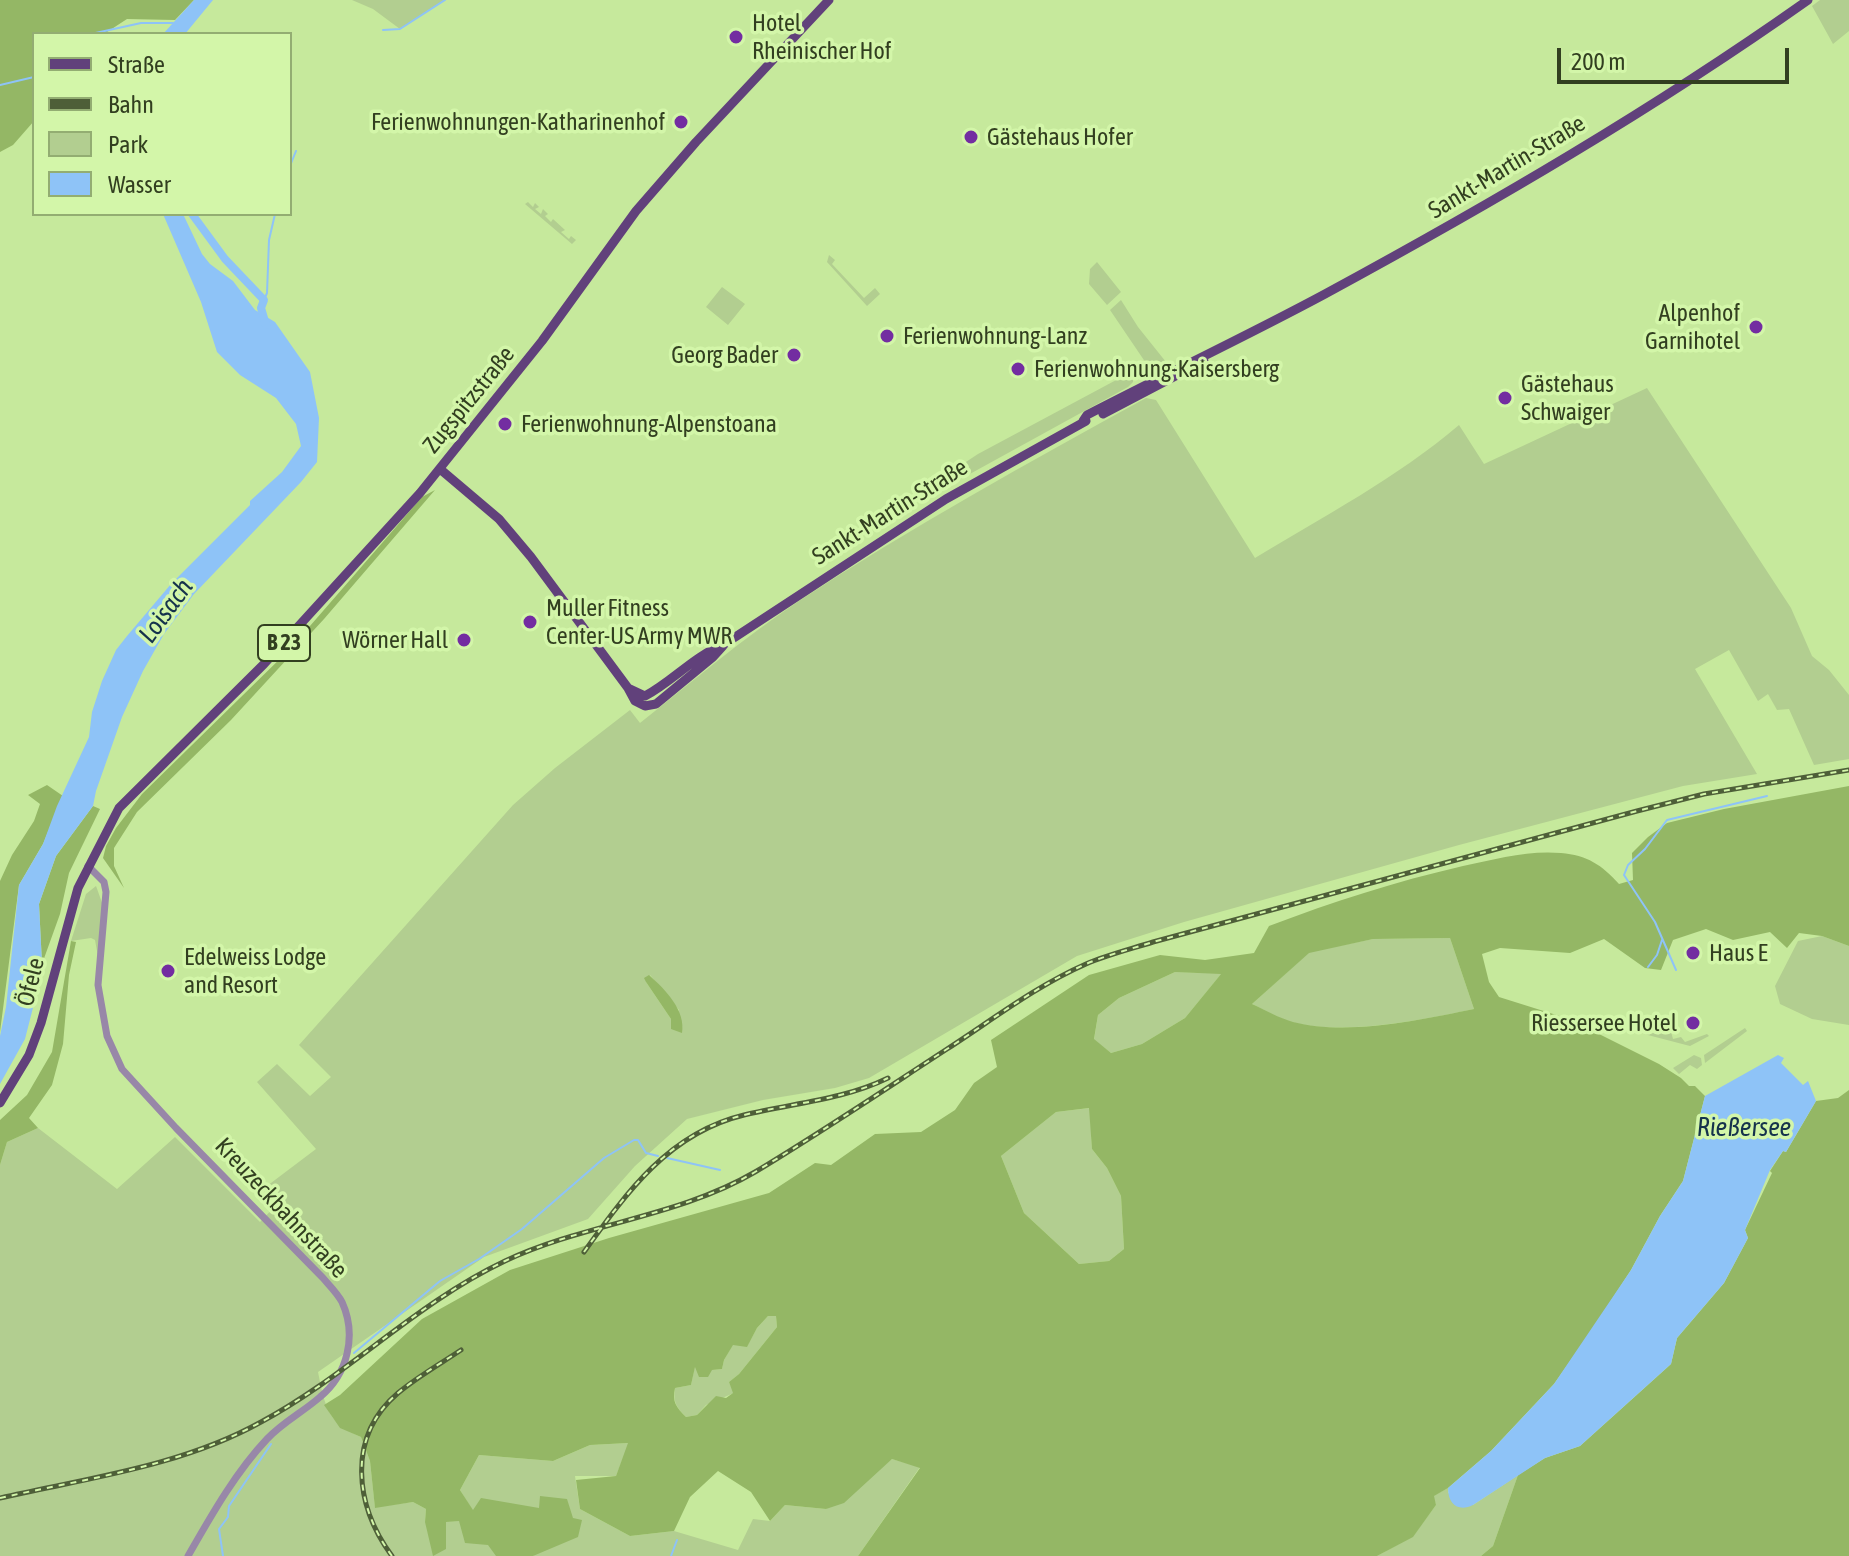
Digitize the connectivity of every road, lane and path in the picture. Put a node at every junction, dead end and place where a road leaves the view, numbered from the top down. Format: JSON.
{"nodes":[{"id":1,"x":829,"y":0,"type":"edge"},
{"id":2,"x":1808,"y":0,"type":"edge"},
{"id":3,"x":452,"y":453,"type":"junction"},
{"id":4,"x":440,"y":469,"type":"junction"},
{"id":5,"x":458,"y":484,"type":"junction"},
{"id":6,"x":88,"y":866,"type":"junction"},
{"id":7,"x":0,"y":1103,"type":"edge"},
{"id":8,"x":188,"y":1556,"type":"edge"}],
"edges":[{"from":1,"to":3,"type":"main road","name":"Zugspitzstraße","number":"B 23"},
{"from":2,"to":5,"type":"main road","name":"Sankt-Martin-Straße"},
{"from":3,"to":4,"type":"main road","name":"Zugspitzstraße","number":"B 23"},
{"from":3,"to":5,"type":"main road"},
{"from":4,"to":5,"type":"main road"},
{"from":4,"to":6,"type":"main road","name":"Zugspitzstraße","number":"B 23"},
{"from":6,"to":7,"type":"main road","name":"Öfele","number":"B 23"},
{"from":6,"to":8,"type":"street","name":"Kreuzeckbahnstraße"}]}
